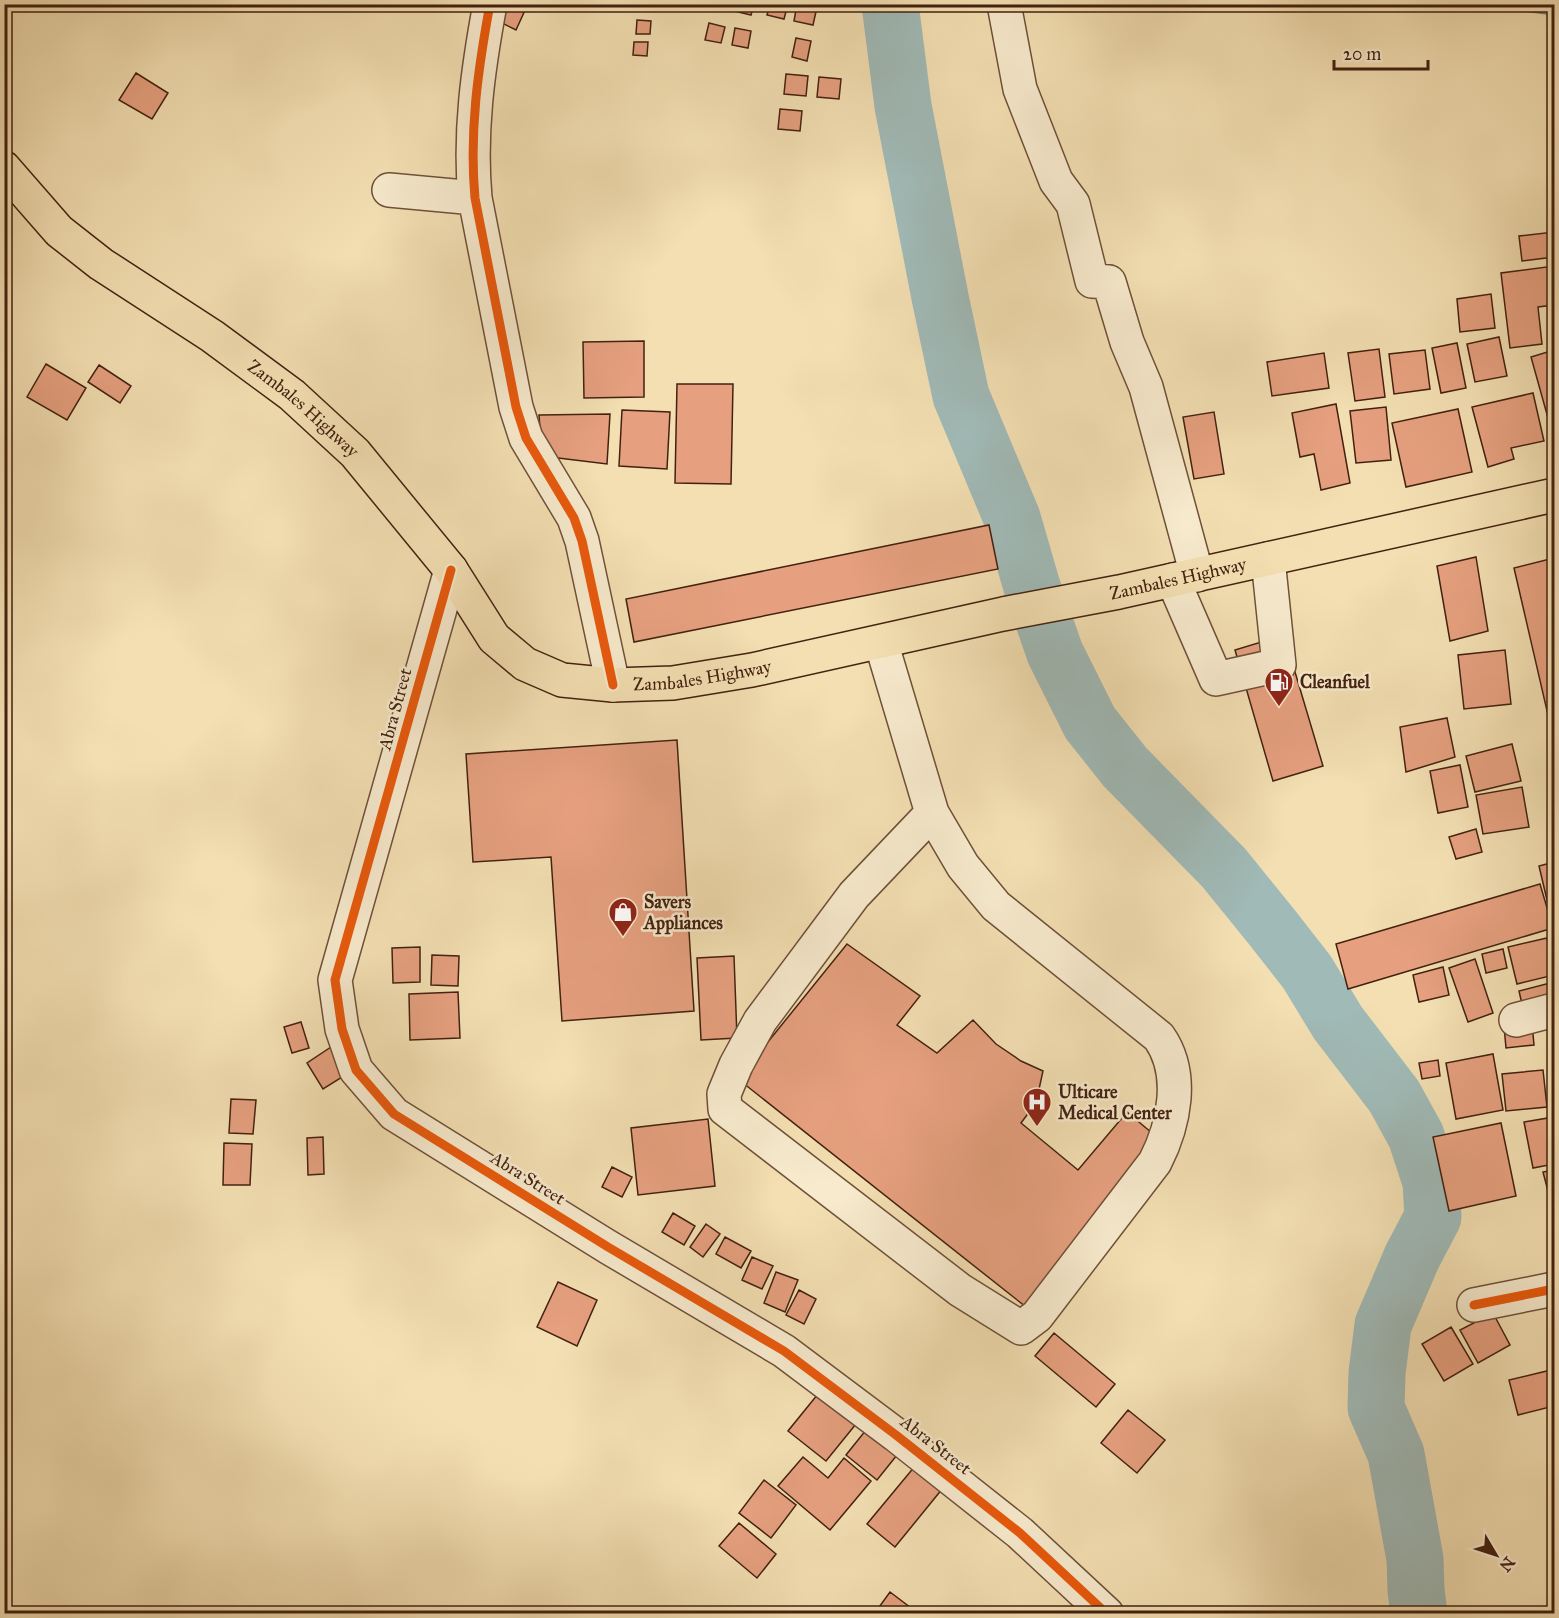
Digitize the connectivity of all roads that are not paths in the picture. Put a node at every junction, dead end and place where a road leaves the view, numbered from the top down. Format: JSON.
{"nodes":[{"id":1,"x":490,"y":4,"type":"edge"},
{"id":2,"x":1004,"y":4,"type":"edge"},
{"id":3,"x":4,"y":168,"type":"edge"},
{"id":4,"x":389,"y":190,"type":"dead end"},
{"id":5,"x":475,"y":198,"type":"junction"},
{"id":6,"x":1554,"y":495,"type":"edge"},
{"id":7,"x":1268,"y":559,"type":"junction"},
{"id":8,"x":451,"y":570,"type":"junction"},
{"id":9,"x":1185,"y":577,"type":"junction"},
{"id":10,"x":881,"y":642,"type":"junction"},
{"id":11,"x":613,"y":685,"type":"junction"},
{"id":12,"x":932,"y":813,"type":"junction"},
{"id":13,"x":1554,"y":1010,"type":"edge"},
{"id":14,"x":1516,"y":1020,"type":"dead end"},
{"id":15,"x":1554,"y":1289,"type":"edge"},
{"id":16,"x":1474,"y":1305,"type":"dead end"},
{"id":17,"x":1107,"y":1614,"type":"edge"}],
"edges":[{"from":1,"to":5,"type":"street"},
{"from":2,"to":9,"type":"street"},
{"from":3,"to":8,"type":"main road","name":"Zambales Highway"},
{"from":4,"to":5,"type":"street"},
{"from":5,"to":11,"type":"street"},
{"from":6,"to":7,"type":"main road","name":"Zambales Highway"},
{"from":7,"to":9,"type":"main road","name":"Zambales Highway"},
{"from":7,"to":9,"type":"street"},
{"from":8,"to":11,"type":"main road","name":"Zambales Highway"},
{"from":8,"to":17,"type":"street","name":"Abra Street"},
{"from":9,"to":10,"type":"main road","name":"Zambales Highway"},
{"from":10,"to":11,"type":"main road","name":"Zambales Highway"},
{"from":10,"to":12,"type":"street"},
{"from":12,"to":12,"type":"street"},
{"from":13,"to":14,"type":"street"},
{"from":15,"to":16,"type":"street"}]}
